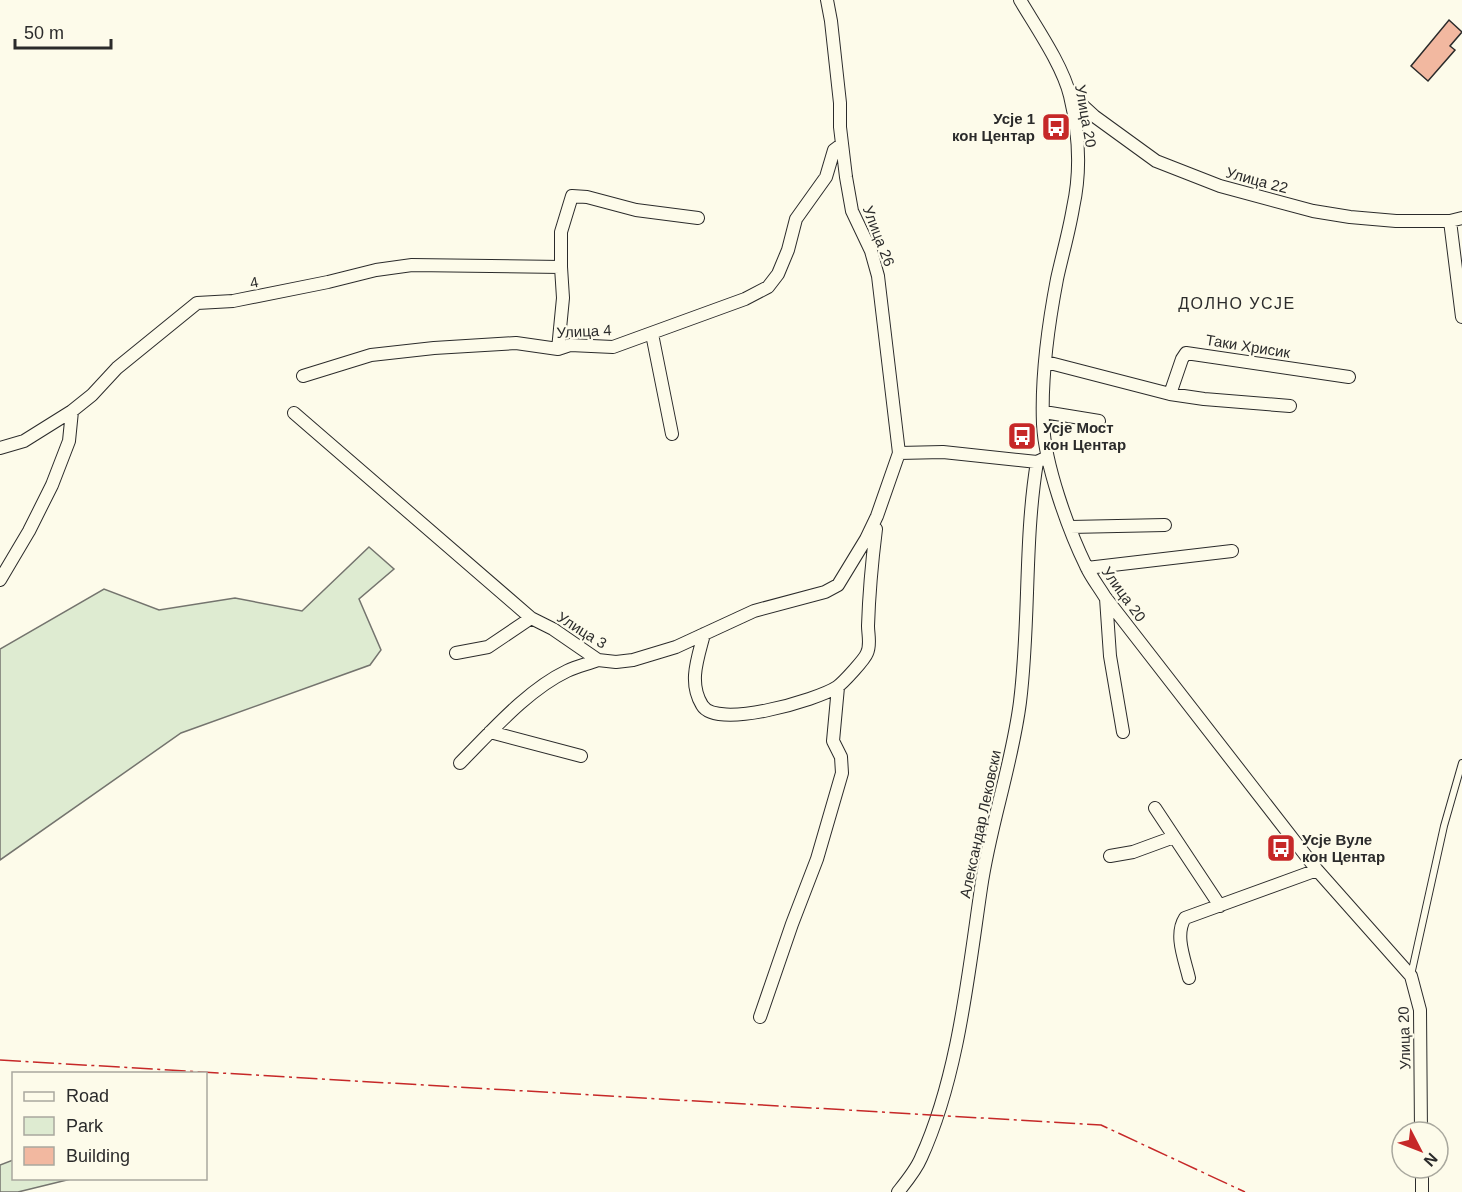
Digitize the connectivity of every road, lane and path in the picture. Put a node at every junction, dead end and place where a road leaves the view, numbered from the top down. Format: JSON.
{"nodes":[{"id":1,"x":827,"y":0,"type":"edge"},
{"id":2,"x":1020,"y":0,"type":"edge"},
{"id":3,"x":1070,"y":94,"type":"junction"},
{"id":4,"x":842,"y":144,"type":"junction"},
{"id":5,"x":698,"y":218,"type":"dead end"},
{"id":6,"x":1456,"y":219,"type":"edge"},
{"id":7,"x":561,"y":267,"type":"junction"},
{"id":8,"x":1462,"y":317,"type":"edge"},
{"id":9,"x":652,"y":334,"type":"junction"},
{"id":10,"x":558,"y":349,"type":"junction"},
{"id":11,"x":1046,"y":362,"type":"junction"},
{"id":12,"x":303,"y":376,"type":"dead end"},
{"id":13,"x":1349,"y":378,"type":"dead end"},
{"id":14,"x":1170,"y":393,"type":"junction"},
{"id":15,"x":1290,"y":406,"type":"dead end"},
{"id":16,"x":72,"y":411,"type":"junction"},
{"id":17,"x":294,"y":412,"type":"dead end"},
{"id":18,"x":1044,"y":412,"type":"junction"},
{"id":19,"x":1099,"y":421,"type":"dead end"},
{"id":20,"x":672,"y":434,"type":"dead end"},
{"id":21,"x":0,"y":448,"type":"edge"},
{"id":22,"x":899,"y":453,"type":"junction"},
{"id":23,"x":1042,"y":459,"type":"junction"},
{"id":24,"x":877,"y":516,"type":"junction"},
{"id":25,"x":1165,"y":525,"type":"dead end"},
{"id":26,"x":1070,"y":527,"type":"junction"},
{"id":27,"x":1232,"y":550,"type":"dead end"},
{"id":28,"x":1087,"y":568,"type":"junction"},
{"id":29,"x":0,"y":579,"type":"edge"},
{"id":30,"x":1106,"y":597,"type":"junction"},
{"id":31,"x":531,"y":618,"type":"junction"},
{"id":32,"x":704,"y":634,"type":"junction"},
{"id":33,"x":456,"y":652,"type":"dead end"},
{"id":34,"x":598,"y":660,"type":"junction"},
{"id":35,"x":838,"y":687,"type":"junction"},
{"id":36,"x":490,"y":732,"type":"junction"},
{"id":37,"x":1123,"y":732,"type":"dead end"},
{"id":38,"x":581,"y":756,"type":"dead end"},
{"id":39,"x":460,"y":763,"type":"dead end"},
{"id":40,"x":1462,"y":763,"type":"edge"},
{"id":41,"x":1155,"y":808,"type":"dead end"},
{"id":42,"x":1174,"y":837,"type":"junction"},
{"id":43,"x":1110,"y":856,"type":"dead end"},
{"id":44,"x":1317,"y":870,"type":"junction"},
{"id":45,"x":1220,"y":906,"type":"junction"},
{"id":46,"x":1410,"y":976,"type":"junction"},
{"id":47,"x":1189,"y":978,"type":"dead end"},
{"id":48,"x":760,"y":1017,"type":"dead end"},
{"id":49,"x":1421,"y":1120,"type":"edge"},
{"id":50,"x":898,"y":1192,"type":"edge"}],
"edges":[{"from":1,"to":4,"type":"street","name":"Улица 26"},
{"from":2,"to":3,"type":"street","name":"Улица 20"},
{"from":3,"to":6,"type":"street","name":"Улица 22"},
{"from":3,"to":11,"type":"street","name":"Улица 20"},
{"from":4,"to":9,"type":"street","name":"Улица 4"},
{"from":4,"to":22,"type":"street","name":"Улица 26"},
{"from":5,"to":7,"type":"street"},
{"from":6,"to":8,"type":"street"},
{"from":7,"to":10,"type":"street"},
{"from":7,"to":16,"type":"street","name":"4"},
{"from":9,"to":10,"type":"street","name":"Улица 4"},
{"from":9,"to":20,"type":"street"},
{"from":10,"to":12,"type":"street","name":"Улица 4"},
{"from":11,"to":14,"type":"street"},
{"from":11,"to":18,"type":"street","name":"Улица 20"},
{"from":13,"to":14,"type":"street","name":"Таки Хрисик"},
{"from":14,"to":15,"type":"street"},
{"from":16,"to":21,"type":"street","name":"4"},
{"from":16,"to":29,"type":"street"},
{"from":17,"to":31,"type":"street","name":"Улица 3"},
{"from":18,"to":19,"type":"street"},
{"from":18,"to":23,"type":"street","name":"Улица 20"},
{"from":22,"to":23,"type":"street"},
{"from":22,"to":24,"type":"street","name":"Улица 26"},
{"from":23,"to":26,"type":"street","name":"Улица 20"},
{"from":23,"to":50,"type":"street","name":"Александар Лековски"},
{"from":24,"to":32,"type":"street","name":"Улица 3"},
{"from":24,"to":35,"type":"street"},
{"from":25,"to":26,"type":"street"},
{"from":26,"to":28,"type":"street","name":"Улица 20"},
{"from":27,"to":28,"type":"street"},
{"from":28,"to":30,"type":"street","name":"Улица 20"},
{"from":30,"to":37,"type":"street"},
{"from":30,"to":44,"type":"street","name":"Улица 20"},
{"from":31,"to":33,"type":"street"},
{"from":31,"to":34,"type":"street","name":"Улица 3"},
{"from":32,"to":34,"type":"street","name":"Улица 3"},
{"from":32,"to":35,"type":"street"},
{"from":34,"to":36,"type":"street"},
{"from":35,"to":48,"type":"street"},
{"from":36,"to":38,"type":"street"},
{"from":36,"to":39,"type":"street"},
{"from":40,"to":46,"type":"lane"},
{"from":41,"to":42,"type":"street"},
{"from":42,"to":43,"type":"street"},
{"from":42,"to":45,"type":"street"},
{"from":44,"to":45,"type":"street"},
{"from":44,"to":46,"type":"street","name":"Улица 20"},
{"from":45,"to":47,"type":"street"},
{"from":46,"to":49,"type":"street","name":"Улица 20"}]}
